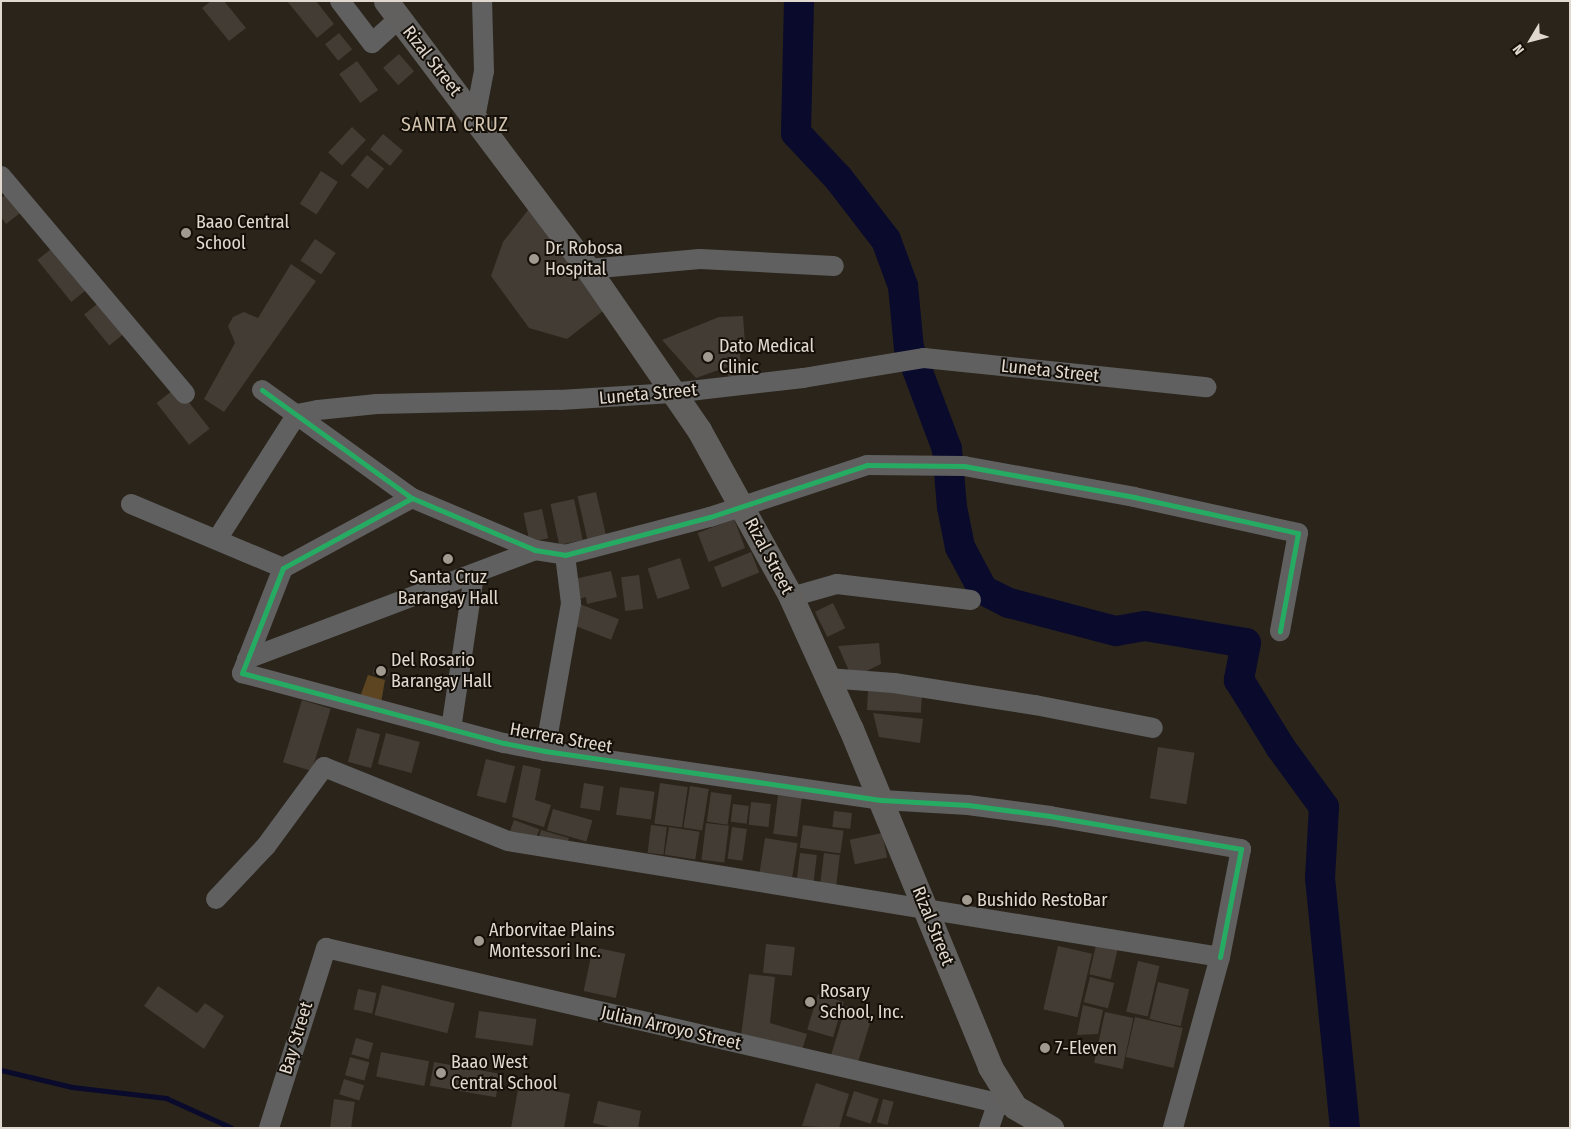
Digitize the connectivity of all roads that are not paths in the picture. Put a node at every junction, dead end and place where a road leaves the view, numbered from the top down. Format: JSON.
{"nodes":[{"id":1,"x":340,"y":1,"type":"edge"},
{"id":2,"x":482,"y":1,"type":"edge"},
{"id":3,"x":392,"y":10,"type":"edge"},
{"id":4,"x":475,"y":118,"type":"junction"},
{"id":5,"x":1,"y":176,"type":"edge"},
{"id":6,"x":834,"y":266,"type":"dead end"},
{"id":7,"x":588,"y":269,"type":"junction"},
{"id":8,"x":1207,"y":387,"type":"dead end"},
{"id":9,"x":262,"y":390,"type":"dead end"},
{"id":10,"x":672,"y":393,"type":"junction"},
{"id":11,"x":185,"y":394,"type":"dead end"},
{"id":12,"x":296,"y":414,"type":"junction"},
{"id":13,"x":412,"y":498,"type":"junction"},
{"id":14,"x":131,"y":504,"type":"dead end"},
{"id":15,"x":742,"y":506,"type":"junction"},
{"id":16,"x":218,"y":538,"type":"junction"},
{"id":17,"x":535,"y":550,"type":"junction"},
{"id":18,"x":565,"y":555,"type":"junction"},
{"id":19,"x":283,"y":568,"type":"junction"},
{"id":20,"x":474,"y":575,"type":"junction"},
{"id":21,"x":791,"y":597,"type":"junction"},
{"id":22,"x":971,"y":600,"type":"dead end"},
{"id":23,"x":1280,"y":631,"type":"dead end"},
{"id":24,"x":244,"y":666,"type":"junction"},
{"id":25,"x":827,"y":678,"type":"junction"},
{"id":26,"x":1153,"y":728,"type":"dead end"},
{"id":27,"x":451,"y":729,"type":"junction"},
{"id":28,"x":545,"y":751,"type":"junction"},
{"id":29,"x":882,"y":800,"type":"junction"},
{"id":30,"x":216,"y":900,"type":"dead end"},
{"id":31,"x":927,"y":911,"type":"junction"},
{"id":32,"x":326,"y":948,"type":"joint"},
{"id":33,"x":1220,"y":957,"type":"junction"},
{"id":34,"x":1006,"y":1106,"type":"junction"},
{"id":35,"x":269,"y":1128,"type":"edge"},
{"id":36,"x":989,"y":1128,"type":"edge"},
{"id":37,"x":1051,"y":1128,"type":"edge"},
{"id":38,"x":1173,"y":1128,"type":"edge"}],
"edges":[{"from":1,"to":3,"type":"street"},
{"from":2,"to":4,"type":"street"},
{"from":3,"to":4,"type":"main road","name":"Rizal Street"},
{"from":4,"to":7,"type":"main road","name":"Rizal Street"},
{"from":5,"to":11,"type":"street"},
{"from":6,"to":7,"type":"street"},
{"from":7,"to":10,"type":"main road","name":"Rizal Street"},
{"from":8,"to":10,"type":"street","name":"Luneta Street"},
{"from":9,"to":12,"type":"street"},
{"from":10,"to":12,"type":"street","name":"Luneta Street"},
{"from":10,"to":15,"type":"main road","name":"Rizal Street"},
{"from":12,"to":13,"type":"street"},
{"from":12,"to":16,"type":"street"},
{"from":13,"to":17,"type":"street"},
{"from":13,"to":19,"type":"street"},
{"from":14,"to":16,"type":"street"},
{"from":15,"to":18,"type":"street"},
{"from":15,"to":21,"type":"main road","name":"Rizal Street"},
{"from":15,"to":23,"type":"street"},
{"from":16,"to":19,"type":"street"},
{"from":17,"to":18,"type":"street"},
{"from":17,"to":20,"type":"street"},
{"from":18,"to":28,"type":"street"},
{"from":19,"to":24,"type":"street"},
{"from":20,"to":24,"type":"street"},
{"from":20,"to":27,"type":"street"},
{"from":21,"to":22,"type":"street"},
{"from":21,"to":25,"type":"main road","name":"Rizal Street"},
{"from":24,"to":27,"type":"street","name":"Herrera Street"},
{"from":25,"to":26,"type":"street"},
{"from":25,"to":29,"type":"main road","name":"Rizal Street"},
{"from":27,"to":28,"type":"street","name":"Herrera Street"},
{"from":28,"to":29,"type":"street","name":"Herrera Street"},
{"from":29,"to":31,"type":"main road","name":"Rizal Street"},
{"from":29,"to":33,"type":"street","name":"Herrera Street"},
{"from":30,"to":31,"type":"street"},
{"from":31,"to":33,"type":"street"},
{"from":31,"to":34,"type":"main road","name":"Rizal Street"},
{"from":32,"to":34,"type":"street","name":"Julian Arroyo Street"},
{"from":32,"to":35,"type":"street","name":"Bay Street"},
{"from":33,"to":38,"type":"street"},
{"from":34,"to":36,"type":"street"},
{"from":34,"to":37,"type":"main road","name":"Rizal Street"}]}
